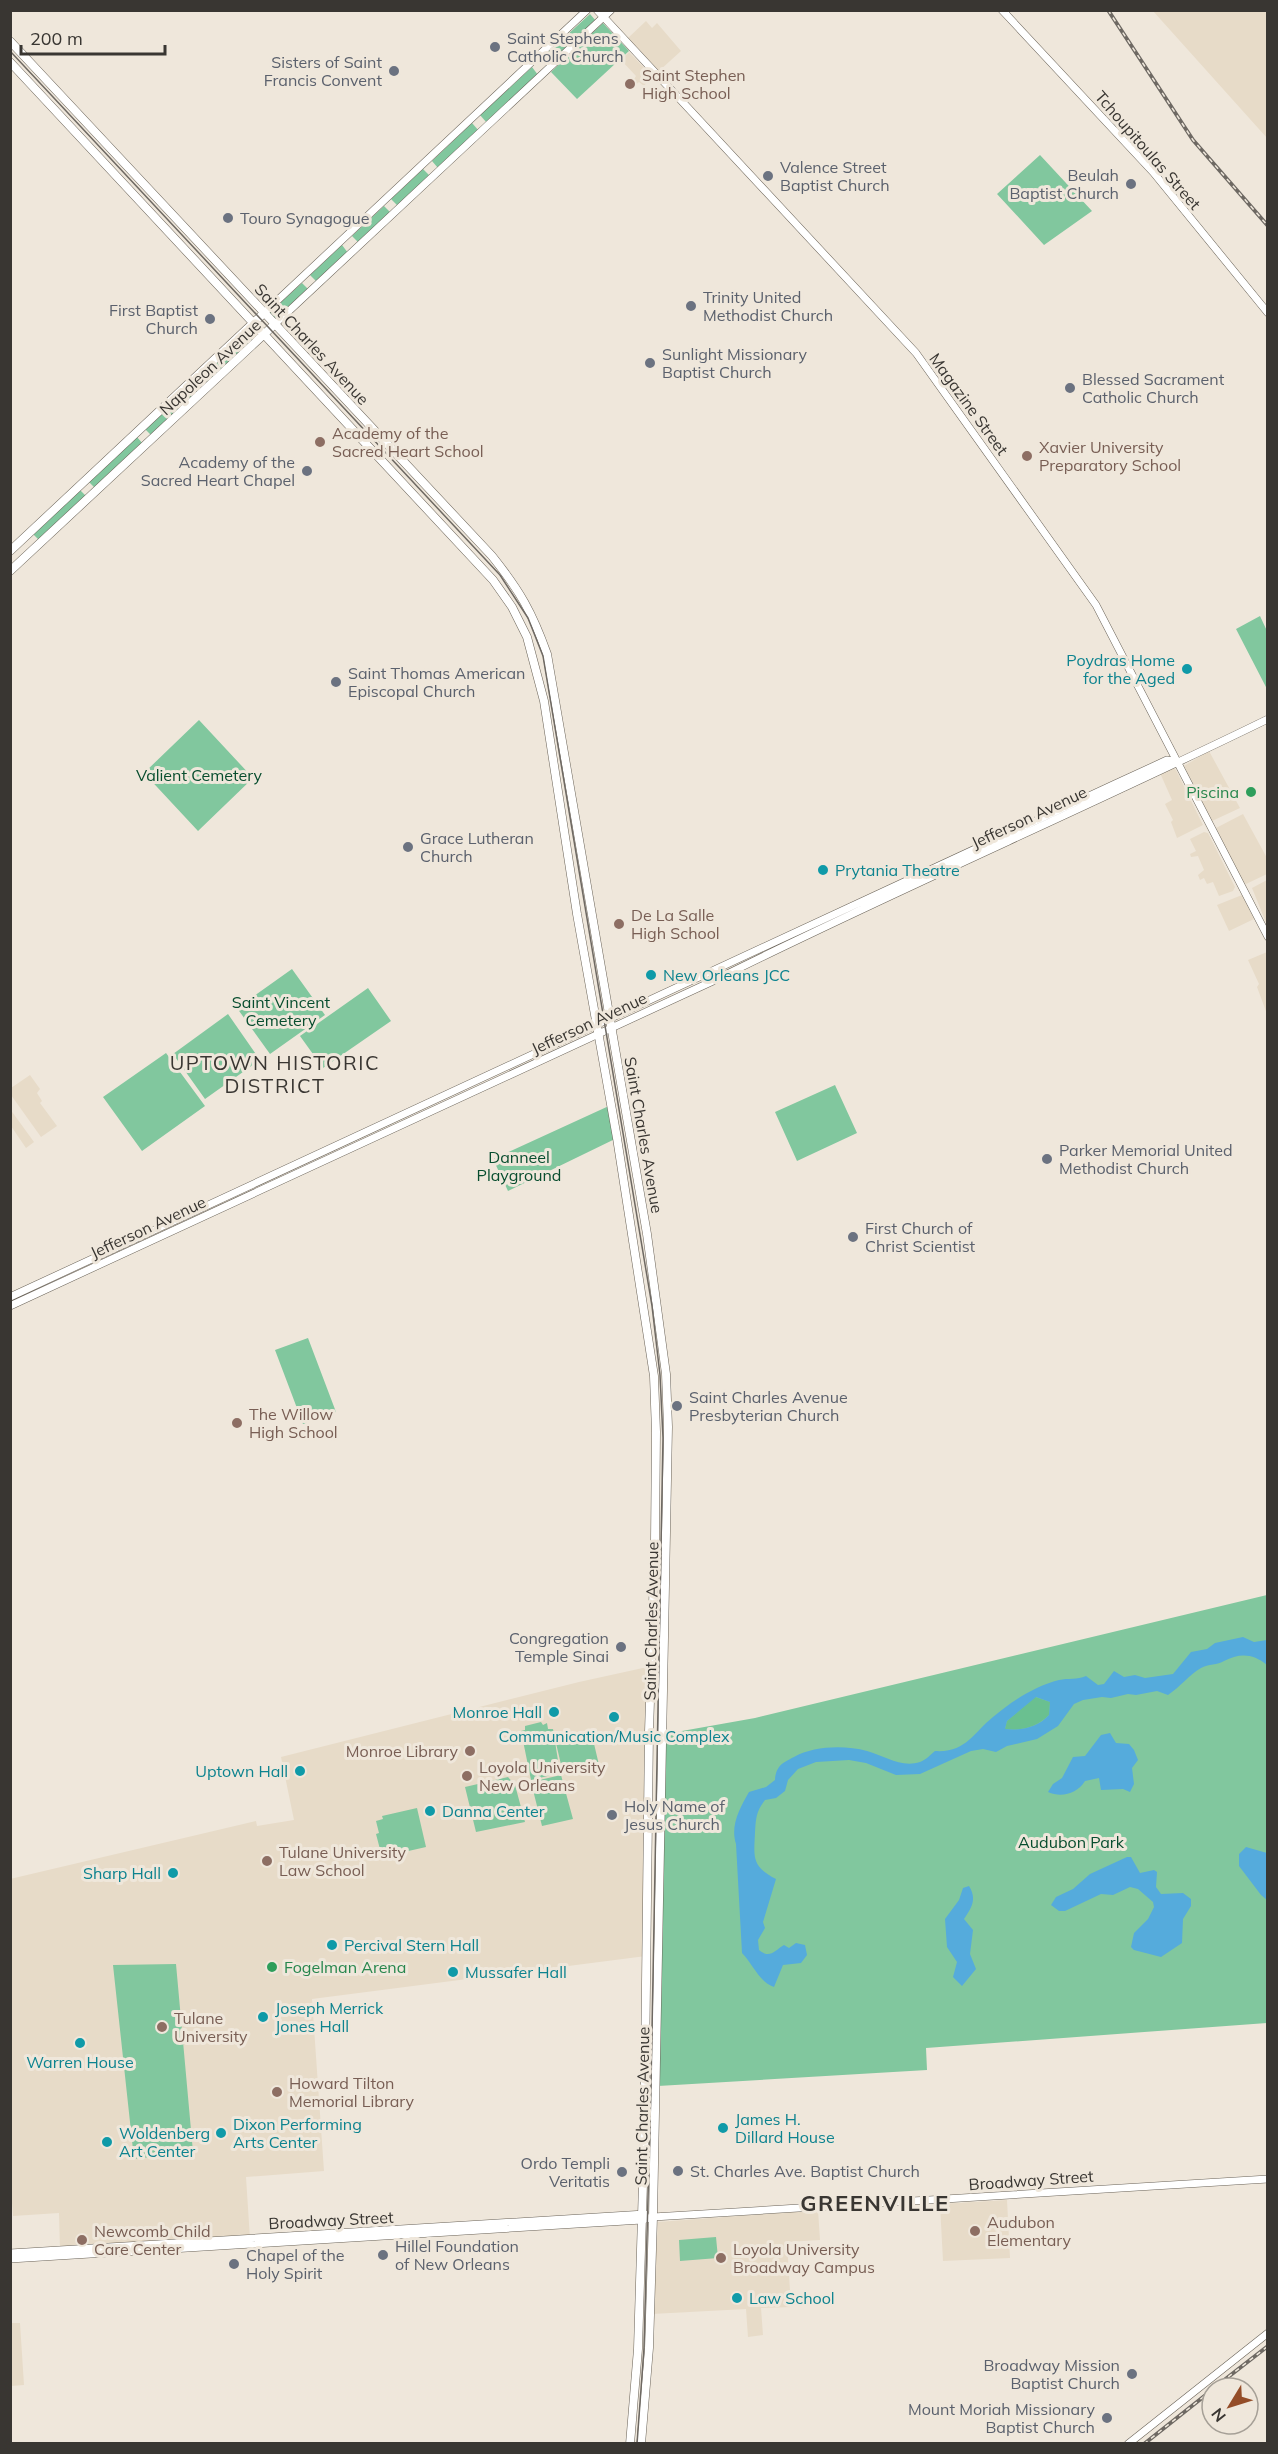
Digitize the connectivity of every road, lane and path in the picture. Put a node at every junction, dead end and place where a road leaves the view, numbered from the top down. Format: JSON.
{"nodes":[{"id":1,"x":587,"y":10,"type":"edge"},
{"id":2,"x":597,"y":10,"type":"edge"},
{"id":3,"x":611,"y":10,"type":"edge"},
{"id":4,"x":1002,"y":10,"type":"edge"},
{"id":5,"x":604,"y":17,"type":"junction"},
{"id":6,"x":10,"y":41,"type":"edge"},
{"id":7,"x":10,"y":62,"type":"edge"},
{"id":8,"x":227,"y":273,"type":"junction"},
{"id":9,"x":216,"y":282,"type":"junction"},
{"id":10,"x":264,"y":313,"type":"junction"},
{"id":11,"x":1268,"y":313,"type":"edge"},
{"id":12,"x":254,"y":323,"type":"junction"},
{"id":13,"x":275,"y":324,"type":"junction"},
{"id":14,"x":265,"y":334,"type":"junction"},
{"id":15,"x":10,"y":551,"type":"edge"},
{"id":16,"x":10,"y":571,"type":"edge"},
{"id":17,"x":1268,"y":719,"type":"edge"},
{"id":18,"x":1177,"y":762,"type":"junction"},
{"id":19,"x":1268,"y":937,"type":"edge"},
{"id":20,"x":610,"y":1023,"type":"junction"},
{"id":21,"x":599,"y":1028,"type":"junction"},
{"id":22,"x":10,"y":1297,"type":"edge"},
{"id":23,"x":10,"y":1306,"type":"edge"},
{"id":24,"x":650,"y":1745,"type":"junction"},
{"id":25,"x":662,"y":1745,"type":"junction"},
{"id":26,"x":650,"y":1794,"type":"junction"},
{"id":27,"x":661,"y":1794,"type":"junction"},
{"id":28,"x":648,"y":1884,"type":"junction"},
{"id":29,"x":659,"y":1884,"type":"junction"},
{"id":30,"x":647,"y":1922,"type":"junction"},
{"id":31,"x":658,"y":1922,"type":"junction"},
{"id":32,"x":646,"y":1946,"type":"junction"},
{"id":33,"x":658,"y":1946,"type":"junction"},
{"id":34,"x":1268,"y":2179,"type":"edge"},
{"id":35,"x":642,"y":2217,"type":"junction"},
{"id":36,"x":653,"y":2217,"type":"junction"},
{"id":37,"x":10,"y":2253,"type":"edge"},
{"id":38,"x":10,"y":2259,"type":"edge"},
{"id":39,"x":1268,"y":2333,"type":"edge"},
{"id":40,"x":630,"y":2444,"type":"edge"},
{"id":41,"x":641,"y":2444,"type":"edge"},
{"id":42,"x":1128,"y":2444,"type":"edge"}],
"edges":[{"from":1,"to":10,"type":"street","name":"Napoleon Avenue"},
{"from":2,"to":5,"type":"street","name":"Magazine Street"},
{"from":3,"to":5,"type":"street","name":"Napoleon Avenue"},
{"from":4,"to":11,"type":"street","name":"Tchoupitoulas Street"},
{"from":5,"to":13,"type":"street","name":"Napoleon Avenue"},
{"from":5,"to":18,"type":"street","name":"Magazine Street"},
{"from":6,"to":8,"type":"main road","name":"Saint Charles Avenue"},
{"from":7,"to":9,"type":"main road","name":"Saint Charles Avenue"},
{"from":8,"to":9,"type":"main road"},
{"from":8,"to":10,"type":"main road","name":"Saint Charles Avenue"},
{"from":9,"to":12,"type":"main road","name":"Saint Charles Avenue"},
{"from":10,"to":12,"type":"main road","name":"Napoleon Avenue"},
{"from":10,"to":13,"type":"main road","name":"Saint Charles Avenue"},
{"from":12,"to":14,"type":"main road","name":"Saint Charles Avenue"},
{"from":12,"to":15,"type":"main road","name":"Napoleon Avenue"},
{"from":13,"to":14,"type":"main road","name":"Napoleon Avenue"},
{"from":13,"to":20,"type":"main road","name":"Saint Charles Avenue"},
{"from":14,"to":16,"type":"main road","name":"Napoleon Avenue"},
{"from":14,"to":21,"type":"main road","name":"Saint Charles Avenue"},
{"from":17,"to":18,"type":"street","name":"Jefferson Avenue"},
{"from":18,"to":19,"type":"street","name":"Magazine Street"},
{"from":18,"to":20,"type":"street","name":"Jefferson Avenue"},
{"from":20,"to":21,"type":"street","name":"Jefferson Avenue"},
{"from":20,"to":25,"type":"main road","name":"Saint Charles Avenue"},
{"from":21,"to":22,"type":"street","name":"Jefferson Avenue"},
{"from":21,"to":23,"type":"street","name":"Jefferson Avenue"},
{"from":21,"to":24,"type":"main road","name":"Saint Charles Avenue"},
{"from":24,"to":25,"type":"main road"},
{"from":24,"to":26,"type":"main road","name":"Saint Charles Avenue"},
{"from":25,"to":27,"type":"main road","name":"Saint Charles Avenue"},
{"from":26,"to":27,"type":"main road"},
{"from":26,"to":28,"type":"main road","name":"Saint Charles Avenue"},
{"from":27,"to":29,"type":"main road","name":"Saint Charles Avenue"},
{"from":28,"to":29,"type":"main road"},
{"from":28,"to":30,"type":"main road","name":"Saint Charles Avenue"},
{"from":29,"to":31,"type":"main road","name":"Saint Charles Avenue"},
{"from":30,"to":31,"type":"main road"},
{"from":30,"to":32,"type":"main road","name":"Saint Charles Avenue"},
{"from":31,"to":33,"type":"main road","name":"Saint Charles Avenue"},
{"from":32,"to":33,"type":"main road"},
{"from":32,"to":35,"type":"main road","name":"Saint Charles Avenue"},
{"from":33,"to":36,"type":"main road","name":"Saint Charles Avenue"},
{"from":34,"to":36,"type":"street","name":"Broadway Street"},
{"from":35,"to":36,"type":"street","name":"Broadway Street"},
{"from":35,"to":37,"type":"street","name":"Broadway Street"},
{"from":35,"to":38,"type":"street","name":"Broadway Street"},
{"from":35,"to":40,"type":"main road","name":"Saint Charles Avenue"},
{"from":36,"to":41,"type":"main road","name":"Saint Charles Avenue"},
{"from":39,"to":42,"type":"street"}]}
